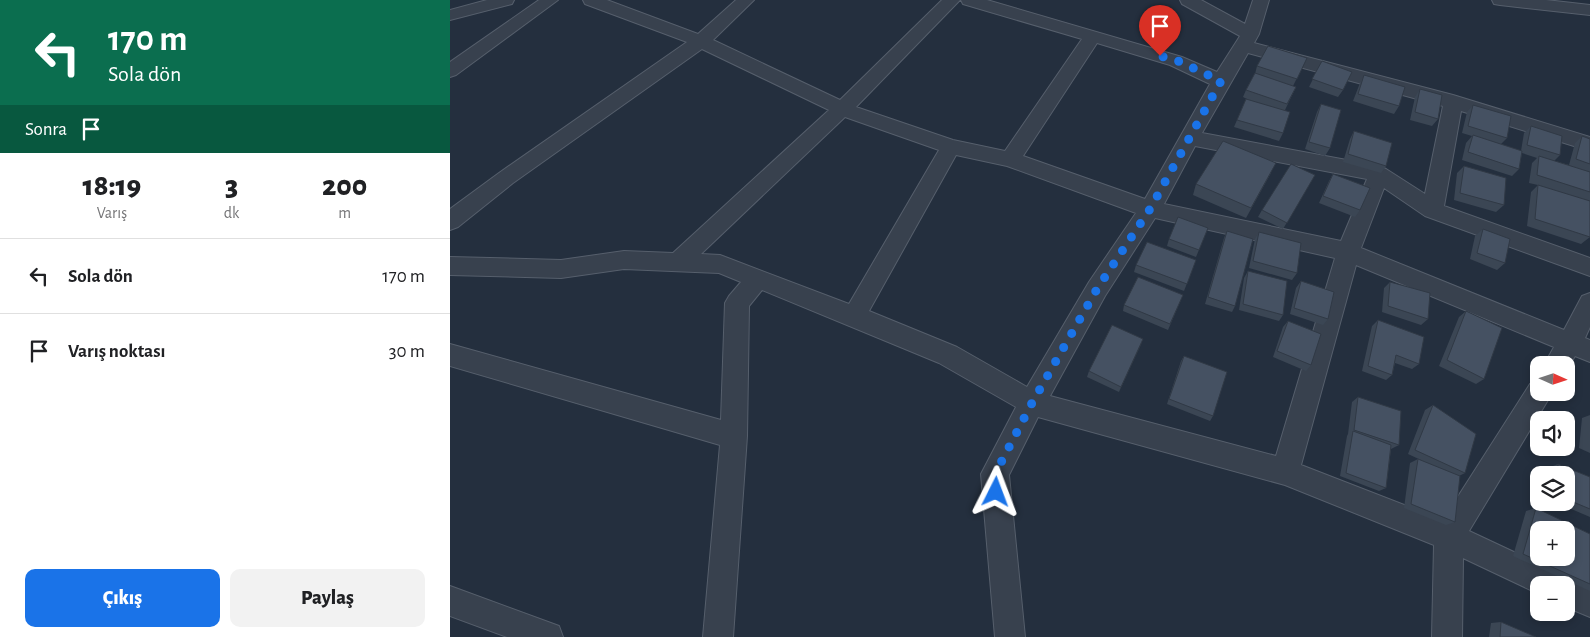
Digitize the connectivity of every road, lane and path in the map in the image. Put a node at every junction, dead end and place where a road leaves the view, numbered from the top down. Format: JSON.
{"nodes":[{"id":1,"x":506,"y":0,"type":"edge"},
{"id":2,"x":550,"y":0,"type":"edge"},
{"id":3,"x":591,"y":0,"type":"edge"},
{"id":4,"x":746,"y":0,"type":"edge"},
{"id":5,"x":952,"y":0,"type":"edge"},
{"id":6,"x":968,"y":0,"type":"edge"},
{"id":7,"x":1188,"y":0,"type":"edge"},
{"id":8,"x":1261,"y":0,"type":"edge"},
{"id":9,"x":1500,"y":0,"type":"edge"},
{"id":10,"x":1533,"y":2,"type":"edge"},
{"id":11,"x":1590,"y":10,"type":"edge"},
{"id":12,"x":450,"y":15,"type":"edge"},
{"id":13,"x":1092,"y":37,"type":"junction"},
{"id":14,"x":1246,"y":40,"type":"junction"},
{"id":15,"x":701,"y":41,"type":"junction"},
{"id":16,"x":450,"y":71,"type":"edge"},
{"id":17,"x":1221,"y":81,"type":"junction"},
{"id":18,"x":1453,"y":102,"type":"junction"},
{"id":19,"x":842,"y":109,"type":"junction"},
{"id":20,"x":1191,"y":138,"type":"junction"},
{"id":21,"x":1590,"y":144,"type":"edge"},
{"id":22,"x":951,"y":146,"type":"junction"},
{"id":23,"x":1010,"y":159,"type":"junction"},
{"id":24,"x":1379,"y":174,"type":"junction"},
{"id":25,"x":1150,"y":209,"type":"junction"},
{"id":26,"x":1433,"y":210,"type":"junction"},
{"id":27,"x":450,"y":221,"type":"edge"},
{"id":28,"x":1348,"y":252,"type":"junction"},
{"id":29,"x":678,"y":263,"type":"junction"},
{"id":30,"x":450,"y":266,"type":"edge"},
{"id":31,"x":1590,"y":267,"type":"edge"},
{"id":32,"x":758,"y":280,"type":"junction"},
{"id":33,"x":1590,"y":303,"type":"edge"},
{"id":34,"x":854,"y":316,"type":"junction"},
{"id":35,"x":1580,"y":347,"type":"edge"},
{"id":36,"x":450,"y":356,"type":"edge"},
{"id":37,"x":1568,"y":356,"type":"edge"},
{"id":38,"x":1533,"y":401,"type":"edge"},
{"id":39,"x":1032,"y":403,"type":"junction"},
{"id":40,"x":734,"y":436,"type":"junction"},
{"id":41,"x":1285,"y":472,"type":"junction"},
{"id":42,"x":1449,"y":537,"type":"junction"},
{"id":43,"x":1534,"y":576,"type":"edge"},
{"id":44,"x":1575,"y":595,"type":"edge"},
{"id":45,"x":450,"y":601,"type":"edge"},
{"id":46,"x":1590,"y":602,"type":"edge"},
{"id":47,"x":548,"y":637,"type":"edge"},
{"id":48,"x":718,"y":637,"type":"edge"},
{"id":49,"x":1010,"y":637,"type":"edge"},
{"id":50,"x":1447,"y":637,"type":"edge"}],
"edges":[{"from":1,"to":12,"type":"street"},
{"from":2,"to":16,"type":"street"},
{"from":3,"to":15,"type":"street"},
{"from":4,"to":15,"type":"street"},
{"from":5,"to":19,"type":"street"},
{"from":6,"to":13,"type":"street"},
{"from":7,"to":14,"type":"street"},
{"from":8,"to":14,"type":"street"},
{"from":9,"to":10,"type":"street"},
{"from":10,"to":11,"type":"street"},
{"from":13,"to":17,"type":"street"},
{"from":13,"to":23,"type":"street"},
{"from":14,"to":17,"type":"street"},
{"from":14,"to":18,"type":"street"},
{"from":15,"to":19,"type":"street"},
{"from":15,"to":27,"type":"street"},
{"from":17,"to":20,"type":"street"},
{"from":18,"to":21,"type":"street"},
{"from":18,"to":26,"type":"street"},
{"from":19,"to":22,"type":"street"},
{"from":19,"to":29,"type":"street"},
{"from":20,"to":24,"type":"street"},
{"from":20,"to":25,"type":"street"},
{"from":22,"to":23,"type":"street"},
{"from":22,"to":34,"type":"street"},
{"from":23,"to":25,"type":"street"},
{"from":24,"to":26,"type":"street"},
{"from":24,"to":28,"type":"street"},
{"from":25,"to":28,"type":"street"},
{"from":25,"to":39,"type":"street"},
{"from":26,"to":31,"type":"street"},
{"from":28,"to":35,"type":"street"},
{"from":28,"to":41,"type":"street"},
{"from":29,"to":30,"type":"street"},
{"from":29,"to":32,"type":"street"},
{"from":32,"to":34,"type":"street"},
{"from":32,"to":40,"type":"street"},
{"from":33,"to":35,"type":"street"},
{"from":34,"to":39,"type":"street"},
{"from":35,"to":37,"type":"street"},
{"from":36,"to":40,"type":"street"},
{"from":38,"to":42,"type":"street"},
{"from":39,"to":41,"type":"street"},
{"from":39,"to":49,"type":"street"},
{"from":40,"to":48,"type":"street"},
{"from":41,"to":42,"type":"street"},
{"from":42,"to":43,"type":"street"},
{"from":42,"to":50,"type":"street"},
{"from":44,"to":46,"type":"street"},
{"from":45,"to":47,"type":"street"}]}
